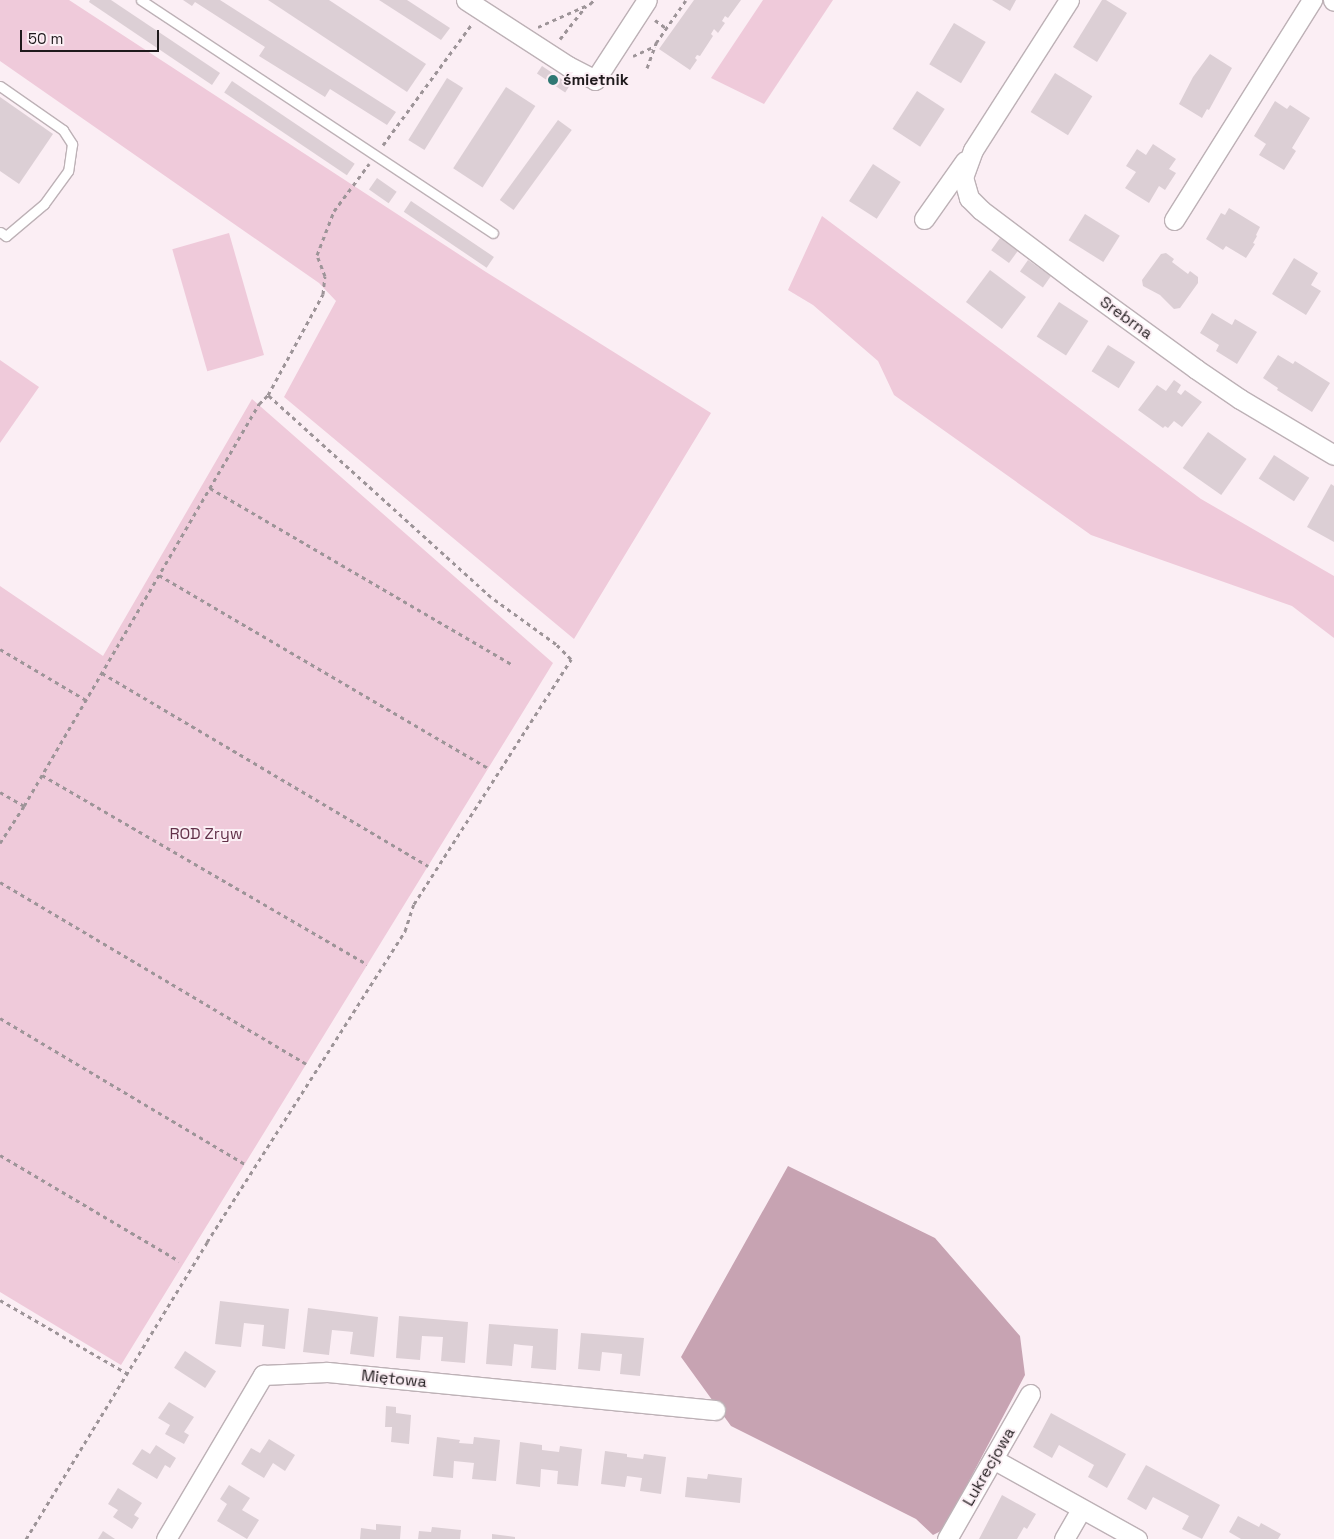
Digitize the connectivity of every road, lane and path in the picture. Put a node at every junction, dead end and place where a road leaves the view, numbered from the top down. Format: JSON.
{"nodes":[{"id":1,"x":141,"y":0,"type":"edge"},
{"id":2,"x":466,"y":0,"type":"edge"},
{"id":3,"x":594,"y":0,"type":"edge"},
{"id":4,"x":686,"y":0,"type":"edge"},
{"id":5,"x":1069,"y":0,"type":"edge"},
{"id":6,"x":1312,"y":0,"type":"edge"},
{"id":7,"x":586,"y":6,"type":"junction"},
{"id":8,"x":648,"y":8,"type":"edge"},
{"id":9,"x":482,"y":11,"type":"junction"},
{"id":10,"x":666,"y":28,"type":"junction"},
{"id":11,"x":533,"y":29,"type":"dead end"},
{"id":12,"x":556,"y":44,"type":"dead end"},
{"id":13,"x":655,"y":46,"type":"junction"},
{"id":14,"x":627,"y":58,"type":"dead end"},
{"id":15,"x":647,"y":68,"type":"dead end"},
{"id":16,"x":0,"y":86,"type":"edge"},
{"id":17,"x":973,"y":150,"type":"junction"},
{"id":18,"x":375,"y":155,"type":"junction"},
{"id":19,"x":924,"y":219,"type":"dead end"},
{"id":20,"x":1174,"y":220,"type":"dead end"},
{"id":21,"x":0,"y":232,"type":"edge"},
{"id":22,"x":493,"y":233,"type":"dead end"},
{"id":23,"x":268,"y":395,"type":"junction"},
{"id":24,"x":1334,"y":454,"type":"edge"},
{"id":25,"x":210,"y":488,"type":"junction"},
{"id":26,"x":159,"y":575,"type":"junction"},
{"id":27,"x":0,"y":649,"type":"edge"},
{"id":28,"x":511,"y":664,"type":"dead end"},
{"id":29,"x":102,"y":673,"type":"junction"},
{"id":30,"x":86,"y":700,"type":"junction"},
{"id":31,"x":488,"y":768,"type":"dead end"},
{"id":32,"x":42,"y":775,"type":"junction"},
{"id":33,"x":0,"y":792,"type":"edge"},
{"id":34,"x":24,"y":806,"type":"junction"},
{"id":35,"x":0,"y":843,"type":"edge"},
{"id":36,"x":428,"y":866,"type":"dead end"},
{"id":37,"x":0,"y":882,"type":"edge"},
{"id":38,"x":367,"y":964,"type":"dead end"},
{"id":39,"x":0,"y":1018,"type":"edge"},
{"id":40,"x":306,"y":1064,"type":"dead end"},
{"id":41,"x":0,"y":1155,"type":"edge"},
{"id":42,"x":245,"y":1164,"type":"dead end"},
{"id":43,"x":180,"y":1261,"type":"dead end"},
{"id":44,"x":0,"y":1300,"type":"edge"},
{"id":45,"x":128,"y":1374,"type":"junction"},
{"id":46,"x":1030,"y":1394,"type":"dead end"},
{"id":47,"x":715,"y":1410,"type":"dead end"},
{"id":48,"x":993,"y":1459,"type":"junction"},
{"id":49,"x":1081,"y":1509,"type":"junction"},
{"id":50,"x":26,"y":1539,"type":"edge"},
{"id":51,"x":166,"y":1539,"type":"edge"},
{"id":52,"x":947,"y":1539,"type":"edge"},
{"id":53,"x":1064,"y":1539,"type":"edge"},
{"id":54,"x":1137,"y":1539,"type":"edge"}],
"edges":[{"from":1,"to":18,"type":"lane"},
{"from":2,"to":9,"type":"street"},
{"from":3,"to":7,"type":"path"},
{"from":4,"to":10,"type":"path"},
{"from":5,"to":17,"type":"street","name":"Srebrna"},
{"from":6,"to":20,"type":"street"},
{"from":7,"to":11,"type":"path"},
{"from":7,"to":12,"type":"path"},
{"from":8,"to":9,"type":"street"},
{"from":8,"to":10,"type":"path"},
{"from":9,"to":18,"type":"path"},
{"from":10,"to":13,"type":"path"},
{"from":13,"to":14,"type":"path"},
{"from":13,"to":15,"type":"path"},
{"from":16,"to":21,"type":"lane"},
{"from":17,"to":19,"type":"street","name":"Srebrna"},
{"from":17,"to":24,"type":"street","name":"Srebrna"},
{"from":18,"to":22,"type":"lane"},
{"from":18,"to":23,"type":"path"},
{"from":23,"to":25,"type":"path"},
{"from":23,"to":45,"type":"path"},
{"from":25,"to":26,"type":"path"},
{"from":25,"to":28,"type":"path"},
{"from":26,"to":29,"type":"path"},
{"from":26,"to":31,"type":"path"},
{"from":27,"to":30,"type":"path"},
{"from":29,"to":30,"type":"path"},
{"from":29,"to":36,"type":"path"},
{"from":30,"to":32,"type":"path"},
{"from":32,"to":34,"type":"path"},
{"from":32,"to":38,"type":"path"},
{"from":33,"to":34,"type":"path"},
{"from":34,"to":35,"type":"path"},
{"from":37,"to":40,"type":"path"},
{"from":39,"to":42,"type":"path"},
{"from":41,"to":43,"type":"path"},
{"from":44,"to":45,"type":"path"},
{"from":45,"to":50,"type":"path"},
{"from":46,"to":48,"type":"street","name":"Lukrecjowa"},
{"from":47,"to":51,"type":"street","name":"Miętowa"},
{"from":48,"to":49,"type":"street"},
{"from":48,"to":52,"type":"street","name":"Lukrecjowa"},
{"from":49,"to":53,"type":"street"},
{"from":49,"to":54,"type":"street"}]}
